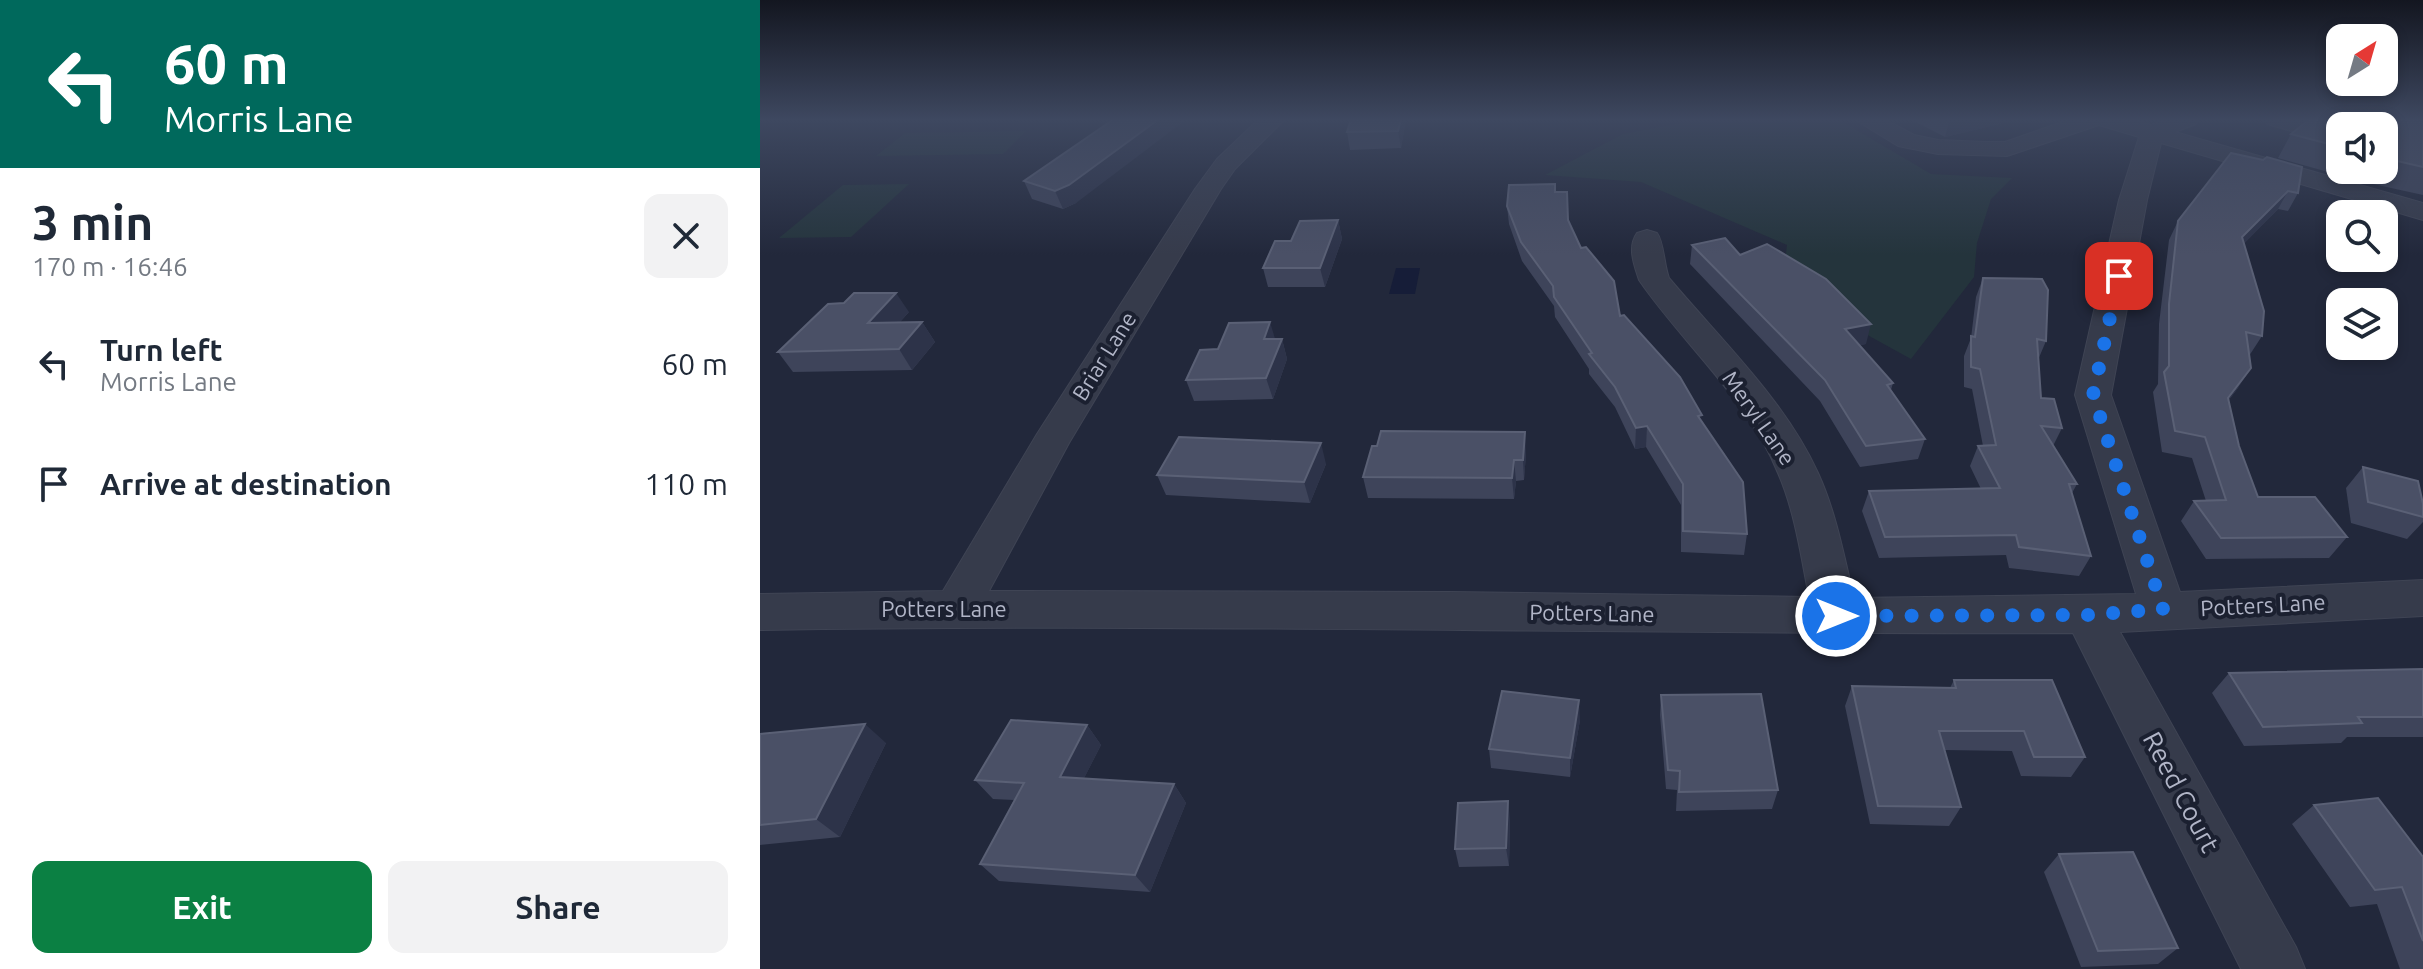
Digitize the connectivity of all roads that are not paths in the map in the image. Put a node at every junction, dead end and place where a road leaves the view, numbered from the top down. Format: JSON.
{"nodes":[{"id":1,"x":1226,"y":164,"type":"edge"},
{"id":2,"x":2143,"y":164,"type":"edge"},
{"id":3,"x":2260,"y":164,"type":"edge"},
{"id":4,"x":2322,"y":164,"type":"edge"},
{"id":5,"x":2304,"y":177,"type":"junction"},
{"id":6,"x":2423,"y":212,"type":"edge"},
{"id":7,"x":1647,"y":239,"type":"dead end"},
{"id":8,"x":2423,"y":598,"type":"edge"},
{"id":9,"x":956,"y":609,"type":"junction"},
{"id":10,"x":2163,"y":609,"type":"junction"},
{"id":11,"x":760,"y":612,"type":"edge"},
{"id":12,"x":2087,"y":615,"type":"junction"},
{"id":13,"x":1836,"y":616,"type":"junction"},
{"id":14,"x":2274,"y":969,"type":"edge"}],
"edges":[{"from":1,"to":9,"type":"street","name":"Briar Lane"},
{"from":2,"to":10,"type":"street"},
{"from":3,"to":5,"type":"street"},
{"from":4,"to":5,"type":"street"},
{"from":5,"to":6,"type":"street"},
{"from":7,"to":13,"type":"street","name":"Meryl Lane"},
{"from":8,"to":10,"type":"street","name":"Potters Lane"},
{"from":9,"to":11,"type":"street","name":"Potters Lane"},
{"from":9,"to":13,"type":"street","name":"Potters Lane"},
{"from":10,"to":12,"type":"street","name":"Potters Lane"},
{"from":12,"to":13,"type":"street","name":"Potters Lane"},
{"from":12,"to":14,"type":"street","name":"Reed Court"}]}
